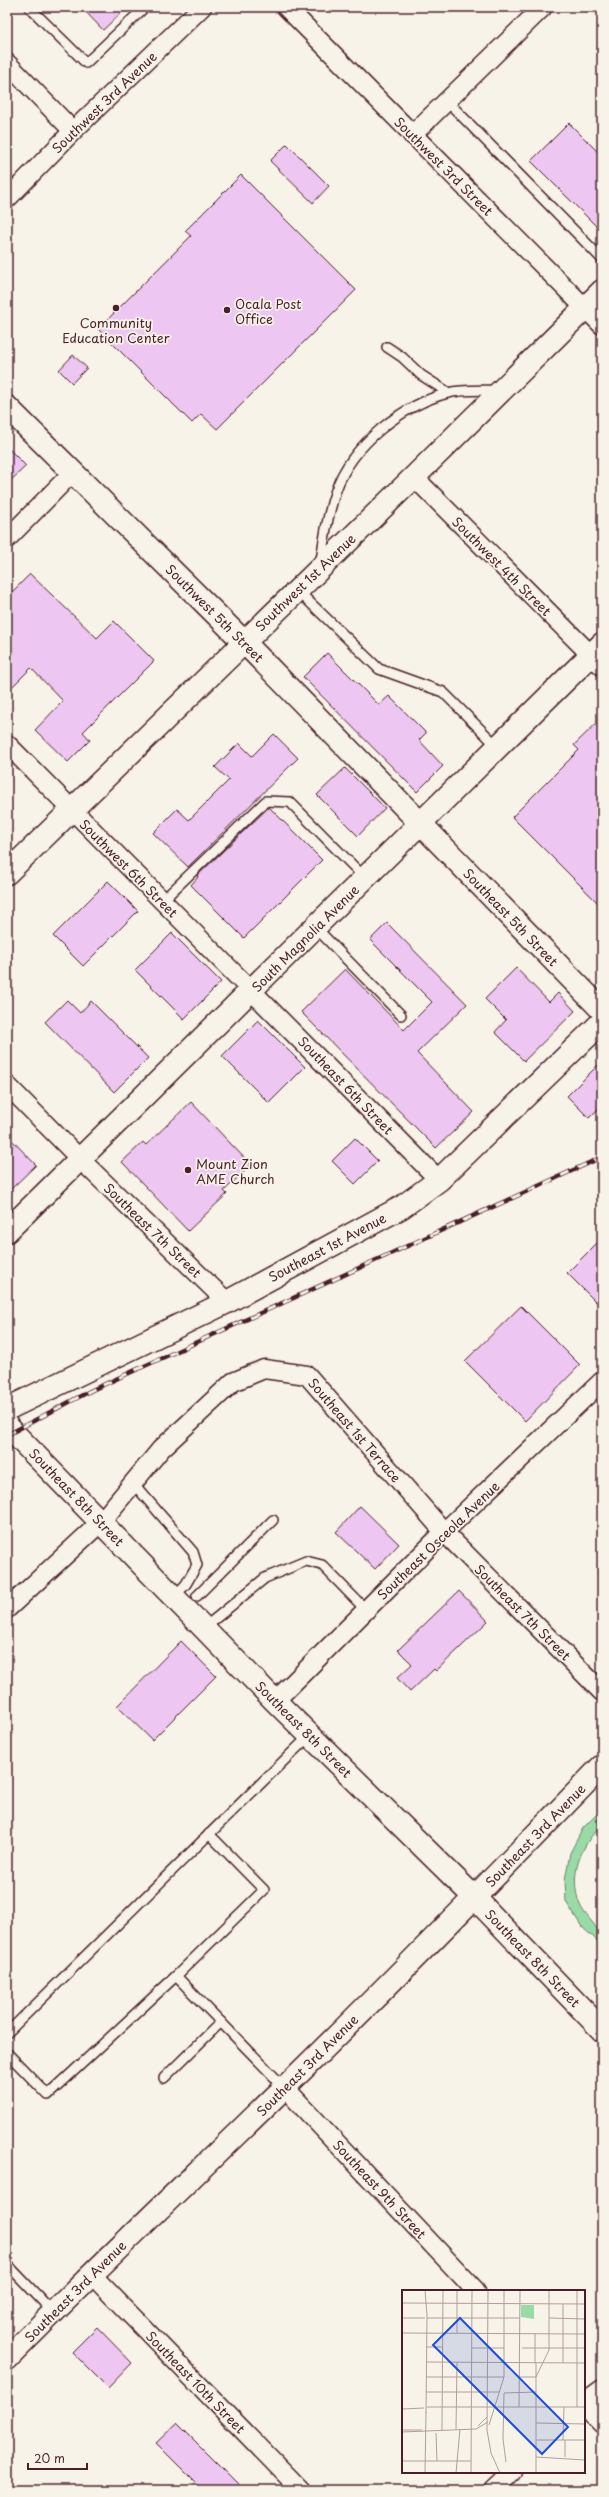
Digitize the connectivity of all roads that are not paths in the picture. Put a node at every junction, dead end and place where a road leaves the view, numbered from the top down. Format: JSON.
{"nodes":[{"id":1,"x":29,"y":7,"type":"edge"},
{"id":2,"x":145,"y":7,"type":"edge"},
{"id":3,"x":202,"y":7,"type":"edge"},
{"id":4,"x":286,"y":7,"type":"edge"},
{"id":5,"x":543,"y":7,"type":"edge"},
{"id":6,"x":7,"y":65,"type":"edge"},
{"id":7,"x":447,"y":101,"type":"junction"},
{"id":8,"x":73,"y":131,"type":"junction"},
{"id":9,"x":412,"y":135,"type":"junction"},
{"id":10,"x":7,"y":199,"type":"edge"},
{"id":11,"x":602,"y":260,"type":"edge"},
{"id":12,"x":602,"y":291,"type":"edge"},
{"id":13,"x":585,"y":308,"type":"junction"},
{"id":14,"x":602,"y":325,"type":"edge"},
{"id":15,"x":387,"y":348,"type":"dead end"},
{"id":16,"x":502,"y":390,"type":"junction"},
{"id":17,"x":449,"y":393,"type":"junction"},
{"id":18,"x":7,"y":407,"type":"edge"},
{"id":19,"x":72,"y":473,"type":"junction"},
{"id":20,"x":414,"y":477,"type":"junction"},
{"id":21,"x":7,"y":538,"type":"edge"},
{"id":22,"x":321,"y":568,"type":"junction"},
{"id":23,"x":297,"y":590,"type":"junction"},
{"id":24,"x":244,"y":642,"type":"junction"},
{"id":25,"x":598,"y":655,"type":"edge"},
{"id":26,"x":7,"y":744,"type":"edge"},
{"id":27,"x":498,"y":747,"type":"junction"},
{"id":28,"x":72,"y":811,"type":"junction"},
{"id":29,"x":420,"y":823,"type":"junction"},
{"id":30,"x":7,"y":873,"type":"edge"},
{"id":31,"x":365,"y":878,"type":"junction"},
{"id":32,"x":162,"y":901,"type":"junction"},
{"id":33,"x":315,"y":927,"type":"junction"},
{"id":34,"x":252,"y":990,"type":"junction"},
{"id":35,"x":602,"y":1010,"type":"edge"},
{"id":36,"x":402,"y":1015,"type":"dead end"},
{"id":37,"x":602,"y":1022,"type":"edge"},
{"id":38,"x":7,"y":1086,"type":"edge"},
{"id":39,"x":80,"y":1159,"type":"junction"},
{"id":40,"x":439,"y":1180,"type":"junction"},
{"id":41,"x":7,"y":1231,"type":"edge"},
{"id":42,"x":227,"y":1302,"type":"junction"},
{"id":43,"x":602,"y":1381,"type":"edge"},
{"id":44,"x":7,"y":1409,"type":"edge"},
{"id":45,"x":7,"y":1426,"type":"edge"},
{"id":46,"x":133,"y":1483,"type":"junction"},
{"id":47,"x":273,"y":1520,"type":"dead end"},
{"id":48,"x":101,"y":1522,"type":"junction"},
{"id":49,"x":444,"y":1532,"type":"junction"},
{"id":50,"x":197,"y":1596,"type":"dead end"},
{"id":51,"x":174,"y":1597,"type":"junction"},
{"id":52,"x":7,"y":1609,"type":"edge"},
{"id":53,"x":366,"y":1610,"type":"junction"},
{"id":54,"x":204,"y":1628,"type":"junction"},
{"id":55,"x":602,"y":1692,"type":"edge"},
{"id":56,"x":275,"y":1701,"type":"junction"},
{"id":57,"x":310,"y":1735,"type":"junction"},
{"id":58,"x":602,"y":1766,"type":"edge"},
{"id":59,"x":209,"y":1834,"type":"junction"},
{"id":60,"x":475,"y":1898,"type":"junction"},
{"id":61,"x":176,"y":1976,"type":"junction"},
{"id":62,"x":221,"y":2022,"type":"junction"},
{"id":63,"x":602,"y":2030,"type":"edge"},
{"id":64,"x":7,"y":2033,"type":"edge"},
{"id":65,"x":7,"y":2053,"type":"edge"},
{"id":66,"x":164,"y":2078,"type":"dead end"},
{"id":67,"x":285,"y":2088,"type":"junction"},
{"id":68,"x":7,"y":2264,"type":"edge"},
{"id":69,"x":91,"y":2274,"type":"junction"},
{"id":70,"x":475,"y":2290,"type":"edge"},
{"id":71,"x":53,"y":2312,"type":"junction"},
{"id":72,"x":7,"y":2359,"type":"edge"},
{"id":73,"x":602,"y":2388,"type":"edge"},
{"id":74,"x":585,"y":2401,"type":"edge"},
{"id":75,"x":585,"y":2407,"type":"edge"},
{"id":76,"x":602,"y":2424,"type":"edge"},
{"id":77,"x":511,"y":2473,"type":"edge"},
{"id":78,"x":301,"y":2490,"type":"edge"},
{"id":79,"x":493,"y":2490,"type":"edge"}],
"edges":[{"from":1,"to":2,"type":"lane"},
{"from":3,"to":8,"type":"street","name":"Southwest 3rd Avenue"},
{"from":4,"to":9,"type":"street","name":"Southwest 3rd Street"},
{"from":5,"to":7,"type":"street"},
{"from":6,"to":8,"type":"street"},
{"from":7,"to":9,"type":"street"},
{"from":7,"to":11,"type":"lane"},
{"from":8,"to":10,"type":"street","name":"Southwest 3rd Avenue"},
{"from":9,"to":13,"type":"street","name":"Southwest 3rd Street"},
{"from":12,"to":13,"type":"street","name":"Southwest 1st Avenue"},
{"from":13,"to":14,"type":"street","name":"Southwest 3rd Street"},
{"from":13,"to":16,"type":"street","name":"Southwest 1st Avenue"},
{"from":15,"to":17,"type":"lane"},
{"from":16,"to":17,"type":"lane"},
{"from":16,"to":20,"type":"street","name":"Southwest 1st Avenue"},
{"from":17,"to":22,"type":"lane"},
{"from":18,"to":19,"type":"street","name":"Southwest 5th Street"},
{"from":19,"to":21,"type":"street"},
{"from":19,"to":24,"type":"street","name":"Southwest 5th Street"},
{"from":20,"to":22,"type":"street","name":"Southwest 1st Avenue"},
{"from":20,"to":25,"type":"street","name":"Southwest 4th Street"},
{"from":22,"to":23,"type":"street","name":"Southwest 1st Avenue"},
{"from":23,"to":24,"type":"street","name":"Southwest 1st Avenue"},
{"from":23,"to":27,"type":"lane"},
{"from":24,"to":28,"type":"street","name":"Southwest 1st Avenue"},
{"from":24,"to":29,"type":"street","name":"Southwest 5th Street"},
{"from":25,"to":27,"type":"street","name":"South Magnolia Avenue"},
{"from":26,"to":28,"type":"street","name":"Southwest 6th Street"},
{"from":27,"to":29,"type":"street","name":"South Magnolia Avenue"},
{"from":28,"to":30,"type":"street","name":"Southwest 1st Avenue"},
{"from":28,"to":32,"type":"street","name":"Southwest 6th Street"},
{"from":29,"to":31,"type":"street","name":"South Magnolia Avenue"},
{"from":29,"to":35,"type":"street","name":"Southeast 5th Street"},
{"from":31,"to":32,"type":"lane"},
{"from":31,"to":33,"type":"street","name":"South Magnolia Avenue"},
{"from":32,"to":34,"type":"street","name":"Southwest 6th Street"},
{"from":33,"to":34,"type":"street","name":"South Magnolia Avenue"},
{"from":33,"to":36,"type":"lane"},
{"from":34,"to":39,"type":"street","name":"South Magnolia Avenue"},
{"from":34,"to":40,"type":"street","name":"Southeast 6th Street"},
{"from":37,"to":40,"type":"street","name":"Southeast 1st Avenue"},
{"from":38,"to":39,"type":"street","name":"Southeast 7th Street"},
{"from":39,"to":41,"type":"street","name":"South Magnolia Avenue"},
{"from":39,"to":42,"type":"street","name":"Southeast 7th Street"},
{"from":40,"to":42,"type":"street","name":"Southeast 1st Avenue"},
{"from":42,"to":44,"type":"street","name":"Southeast 1st Avenue"},
{"from":43,"to":49,"type":"street","name":"Southeast Osceola Avenue"},
{"from":45,"to":48,"type":"street","name":"Southeast 8th Street"},
{"from":46,"to":48,"type":"street","name":"Southeast 1st Terrace"},
{"from":46,"to":49,"type":"street","name":"Southeast 1st Terrace"},
{"from":46,"to":51,"type":"lane"},
{"from":47,"to":50,"type":"lane"},
{"from":48,"to":51,"type":"street","name":"Southeast 8th Street"},
{"from":48,"to":52,"type":"street","name":"Southeast 1st Terrace"},
{"from":49,"to":53,"type":"street","name":"Southeast Osceola Avenue"},
{"from":49,"to":55,"type":"street","name":"Southeast 7th Street"},
{"from":51,"to":54,"type":"street","name":"Southeast 8th Street"},
{"from":53,"to":54,"type":"lane"},
{"from":53,"to":56,"type":"street","name":"Southeast Osceola Avenue"},
{"from":54,"to":56,"type":"street","name":"Southeast 8th Street"},
{"from":56,"to":57,"type":"street","name":"Southeast 8th Street"},
{"from":57,"to":59,"type":"lane"},
{"from":57,"to":60,"type":"street","name":"Southeast 8th Street"},
{"from":58,"to":60,"type":"street","name":"Southeast 3rd Avenue"},
{"from":59,"to":61,"type":"lane"},
{"from":59,"to":64,"type":"lane"},
{"from":60,"to":63,"type":"street","name":"Southeast 8th Street"},
{"from":60,"to":67,"type":"street","name":"Southeast 3rd Avenue"},
{"from":61,"to":62,"type":"lane"},
{"from":61,"to":65,"type":"lane"},
{"from":62,"to":66,"type":"lane"},
{"from":62,"to":67,"type":"lane"},
{"from":67,"to":69,"type":"street","name":"Southeast 3rd Avenue"},
{"from":67,"to":70,"type":"street","name":"Southeast 9th Street"},
{"from":68,"to":71,"type":"lane"},
{"from":69,"to":71,"type":"street","name":"Southeast 3rd Avenue"},
{"from":69,"to":78,"type":"street","name":"Southeast 10th Street"},
{"from":71,"to":72,"type":"street","name":"Southeast 3rd Avenue"},
{"from":73,"to":74,"type":"street"},
{"from":75,"to":76,"type":"street"},
{"from":77,"to":79,"type":"street"}]}
